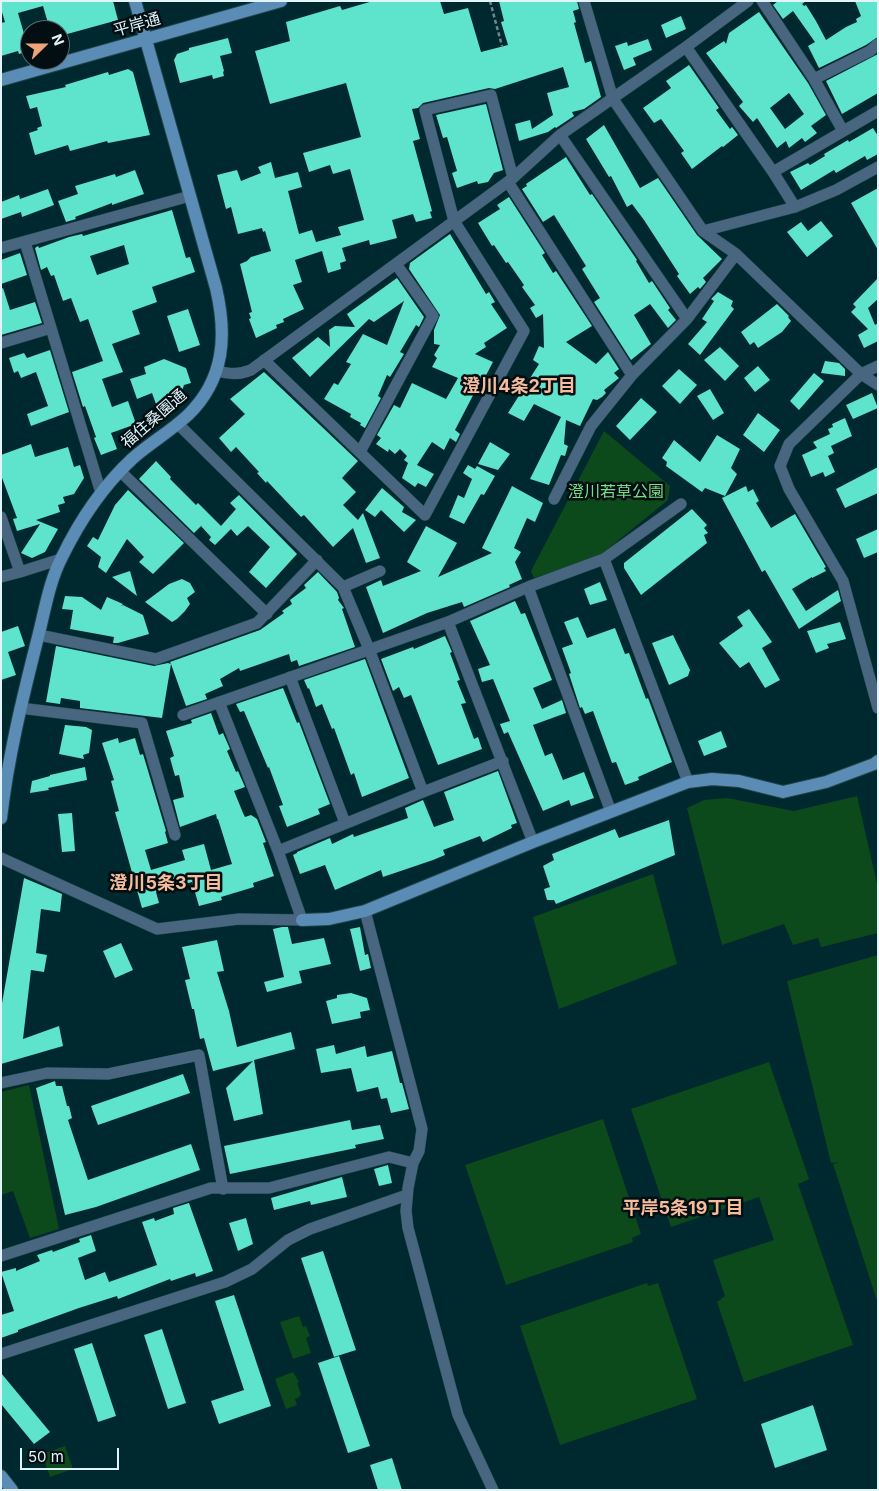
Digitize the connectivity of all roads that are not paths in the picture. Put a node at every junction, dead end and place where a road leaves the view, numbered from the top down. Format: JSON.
{"nodes":[{"id":1,"x":135,"y":1,"type":"edge"},
{"id":2,"x":281,"y":1,"type":"edge"},
{"id":3,"x":584,"y":1,"type":"edge"},
{"id":4,"x":748,"y":1,"type":"edge"},
{"id":5,"x":762,"y":1,"type":"edge"},
{"id":6,"x":146,"y":39,"type":"junction"},
{"id":7,"x":878,"y":44,"type":"edge"},
{"id":8,"x":686,"y":47,"type":"junction"},
{"id":9,"x":814,"y":79,"type":"junction"},
{"id":10,"x":1,"y":80,"type":"edge"},
{"id":11,"x":612,"y":99,"type":"junction"},
{"id":12,"x":878,"y":111,"type":"edge"},
{"id":13,"x":843,"y":131,"type":"junction"},
{"id":14,"x":560,"y":135,"type":"junction"},
{"id":15,"x":878,"y":167,"type":"edge"},
{"id":16,"x":773,"y":172,"type":"junction"},
{"id":17,"x":510,"y":180,"type":"junction"},
{"id":18,"x":190,"y":196,"type":"junction"},
{"id":19,"x":795,"y":207,"type":"junction"},
{"id":20,"x":454,"y":221,"type":"junction"},
{"id":21,"x":703,"y":231,"type":"junction"},
{"id":22,"x":25,"y":242,"type":"junction"},
{"id":23,"x":1,"y":248,"type":"edge"},
{"id":24,"x":736,"y":254,"type":"junction"},
{"id":25,"x":396,"y":264,"type":"junction"},
{"id":26,"x":687,"y":318,"type":"junction"},
{"id":27,"x":50,"y":328,"type":"junction"},
{"id":28,"x":1,"y":343,"type":"edge"},
{"id":29,"x":264,"y":360,"type":"junction"},
{"id":30,"x":878,"y":366,"type":"edge"},
{"id":31,"x":216,"y":371,"type":"junction"},
{"id":32,"x":861,"y":374,"type":"junction"},
{"id":33,"x":632,"y":376,"type":"junction"},
{"id":34,"x":878,"y":386,"type":"edge"},
{"id":35,"x":178,"y":424,"type":"junction"},
{"id":36,"x":360,"y":452,"type":"junction"},
{"id":37,"x":120,"y":471,"type":"junction"},
{"id":38,"x":101,"y":493,"type":"junction"},
{"id":39,"x":554,"y":499,"type":"dead end"},
{"id":40,"x":681,"y":504,"type":"dead end"},
{"id":41,"x":1,"y":516,"type":"edge"},
{"id":42,"x":61,"y":558,"type":"junction"},
{"id":43,"x":604,"y":559,"type":"junction"},
{"id":44,"x":317,"y":560,"type":"junction"},
{"id":45,"x":20,"y":572,"type":"junction"},
{"id":46,"x":380,"y":572,"type":"dead end"},
{"id":47,"x":1,"y":577,"type":"edge"},
{"id":48,"x":343,"y":587,"type":"junction"},
{"id":49,"x":528,"y":587,"type":"junction"},
{"id":50,"x":267,"y":614,"type":"junction"},
{"id":51,"x":448,"y":622,"type":"junction"},
{"id":52,"x":39,"y":635,"type":"junction"},
{"id":53,"x":369,"y":649,"type":"junction"},
{"id":54,"x":290,"y":677,"type":"junction"},
{"id":55,"x":219,"y":702,"type":"junction"},
{"id":56,"x":20,"y":708,"type":"junction"},
{"id":57,"x":878,"y":708,"type":"edge"},
{"id":58,"x":183,"y":715,"type":"dead end"},
{"id":59,"x":503,"y":761,"type":"junction"},
{"id":60,"x":878,"y":762,"type":"edge"},
{"id":61,"x":688,"y":782,"type":"junction"},
{"id":62,"x":423,"y":792,"type":"junction"},
{"id":63,"x":611,"y":812,"type":"junction"},
{"id":64,"x":1,"y":818,"type":"edge"},
{"id":65,"x":345,"y":823,"type":"junction"},
{"id":66,"x":175,"y":835,"type":"dead end"},
{"id":67,"x":533,"y":842,"type":"junction"},
{"id":68,"x":278,"y":851,"type":"junction"},
{"id":69,"x":1,"y":858,"type":"edge"},
{"id":70,"x":365,"y":911,"type":"junction"},
{"id":71,"x":302,"y":920,"type":"junction"},
{"id":72,"x":1,"y":1083,"type":"edge"},
{"id":73,"x":413,"y":1162,"type":"junction"},
{"id":74,"x":223,"y":1189,"type":"junction"},
{"id":75,"x":407,"y":1196,"type":"junction"},
{"id":76,"x":1,"y":1256,"type":"edge"},
{"id":77,"x":1,"y":1354,"type":"edge"},
{"id":78,"x":1,"y":1476,"type":"edge"},
{"id":79,"x":12,"y":1490,"type":"edge"},
{"id":80,"x":493,"y":1490,"type":"edge"}],
"edges":[{"from":1,"to":6,"type":"street","name":"福住桑園通"},
{"from":2,"to":6,"type":"street","name":"平岸通"},
{"from":3,"to":11,"type":"street"},
{"from":4,"to":8,"type":"street"},
{"from":5,"to":9,"type":"street"},
{"from":6,"to":10,"type":"street","name":"平岸通"},
{"from":6,"to":18,"type":"street","name":"福住桑園通"},
{"from":7,"to":9,"type":"street"},
{"from":8,"to":11,"type":"street"},
{"from":8,"to":16,"type":"street"},
{"from":9,"to":13,"type":"street"},
{"from":11,"to":14,"type":"street"},
{"from":11,"to":21,"type":"street"},
{"from":12,"to":13,"type":"street"},
{"from":13,"to":16,"type":"street"},
{"from":14,"to":17,"type":"street"},
{"from":14,"to":26,"type":"street"},
{"from":15,"to":19,"type":"street"},
{"from":16,"to":19,"type":"street"},
{"from":17,"to":20,"type":"street"},
{"from":17,"to":20,"type":"street"},
{"from":17,"to":33,"type":"street"},
{"from":18,"to":22,"type":"street"},
{"from":18,"to":31,"type":"street","name":"福住桑園通"},
{"from":19,"to":21,"type":"street"},
{"from":20,"to":25,"type":"street"},
{"from":20,"to":36,"type":"street"},
{"from":21,"to":24,"type":"street"},
{"from":22,"to":23,"type":"street"},
{"from":22,"to":27,"type":"street"},
{"from":24,"to":26,"type":"street"},
{"from":24,"to":32,"type":"street"},
{"from":25,"to":29,"type":"street"},
{"from":25,"to":36,"type":"street"},
{"from":26,"to":33,"type":"street"},
{"from":27,"to":28,"type":"street"},
{"from":27,"to":38,"type":"street"},
{"from":29,"to":31,"type":"street"},
{"from":29,"to":36,"type":"street"},
{"from":30,"to":32,"type":"street"},
{"from":31,"to":35,"type":"street","name":"福住桑園通"},
{"from":32,"to":34,"type":"street"},
{"from":32,"to":57,"type":"street"},
{"from":33,"to":39,"type":"street"},
{"from":35,"to":37,"type":"street","name":"福住桑園通"},
{"from":35,"to":44,"type":"street"},
{"from":37,"to":38,"type":"street","name":"福住桑園通"},
{"from":37,"to":50,"type":"street"},
{"from":38,"to":42,"type":"street","name":"福住桑園通"},
{"from":40,"to":43,"type":"street"},
{"from":41,"to":45,"type":"street"},
{"from":42,"to":45,"type":"street"},
{"from":42,"to":52,"type":"street","name":"福住桑園通"},
{"from":43,"to":49,"type":"street"},
{"from":43,"to":61,"type":"street"},
{"from":44,"to":48,"type":"street"},
{"from":44,"to":50,"type":"street"},
{"from":45,"to":47,"type":"street"},
{"from":46,"to":48,"type":"street"},
{"from":48,"to":53,"type":"street"},
{"from":49,"to":51,"type":"street"},
{"from":49,"to":63,"type":"street"},
{"from":50,"to":52,"type":"street"},
{"from":51,"to":53,"type":"street"},
{"from":51,"to":59,"type":"street"},
{"from":52,"to":56,"type":"street","name":"福住桑園通"},
{"from":53,"to":54,"type":"street"},
{"from":53,"to":62,"type":"street"},
{"from":54,"to":55,"type":"street"},
{"from":54,"to":65,"type":"street"},
{"from":55,"to":58,"type":"street"},
{"from":55,"to":68,"type":"street"},
{"from":56,"to":64,"type":"street","name":"福住桑園通"},
{"from":56,"to":66,"type":"street"},
{"from":59,"to":62,"type":"street"},
{"from":59,"to":67,"type":"street"},
{"from":60,"to":61,"type":"street"},
{"from":61,"to":63,"type":"street"},
{"from":62,"to":65,"type":"street"},
{"from":63,"to":67,"type":"street"},
{"from":65,"to":68,"type":"street"},
{"from":67,"to":70,"type":"street"},
{"from":68,"to":71,"type":"street"},
{"from":69,"to":71,"type":"street"},
{"from":70,"to":71,"type":"street"},
{"from":70,"to":73,"type":"street"},
{"from":72,"to":74,"type":"street"},
{"from":73,"to":74,"type":"street"},
{"from":73,"to":75,"type":"street"},
{"from":74,"to":76,"type":"street"},
{"from":75,"to":77,"type":"street"},
{"from":75,"to":80,"type":"street"},
{"from":78,"to":79,"type":"street"}]}
